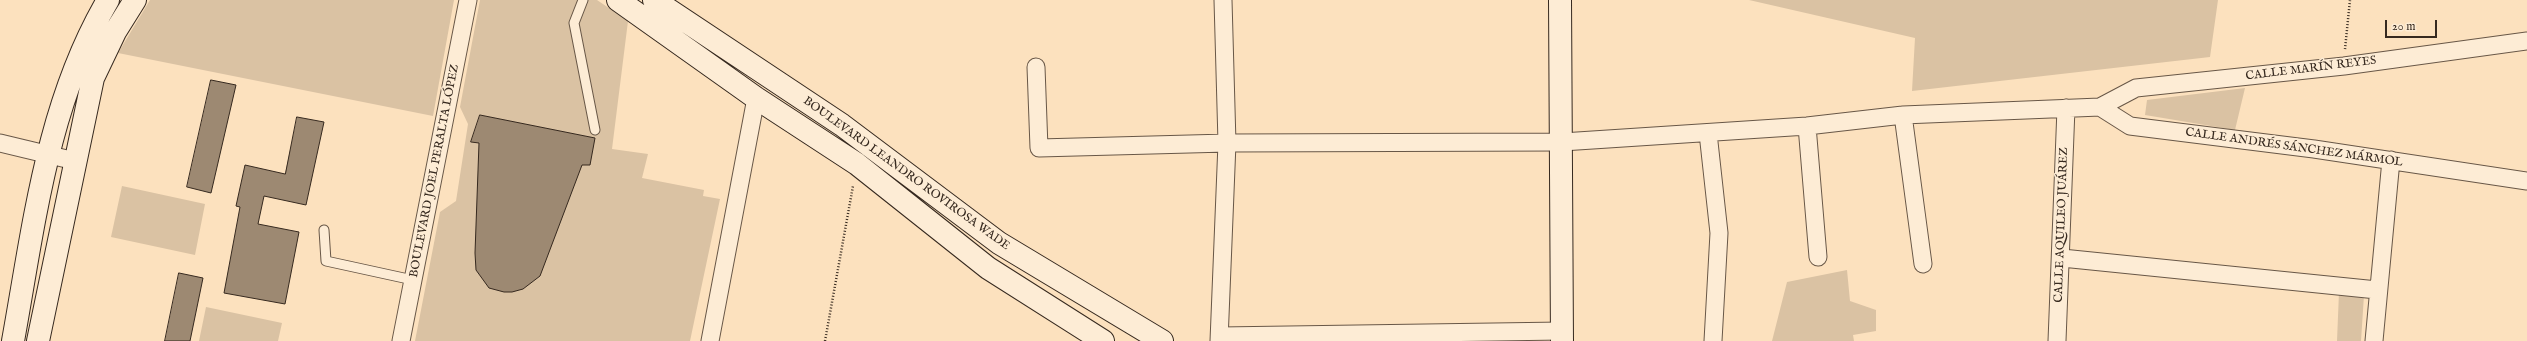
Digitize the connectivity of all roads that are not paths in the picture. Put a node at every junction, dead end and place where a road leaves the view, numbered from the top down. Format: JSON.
{"nodes":[{"id":1,"x":108,"y":0,"type":"edge"},
{"id":2,"x":134,"y":0,"type":"edge"},
{"id":3,"x":468,"y":0,"type":"edge"},
{"id":4,"x":583,"y":0,"type":"edge"},
{"id":5,"x":618,"y":0,"type":"edge"},
{"id":6,"x":654,"y":0,"type":"edge"},
{"id":7,"x":1223,"y":0,"type":"edge"},
{"id":8,"x":1560,"y":0,"type":"edge"},
{"id":9,"x":2527,"y":42,"type":"edge"},
{"id":10,"x":1036,"y":67,"type":"dead end"},
{"id":11,"x":756,"y":98,"type":"junction"},
{"id":12,"x":2100,"y":107,"type":"junction"},
{"id":13,"x":2066,"y":108,"type":"junction"},
{"id":14,"x":1903,"y":115,"type":"junction"},
{"id":15,"x":1807,"y":126,"type":"junction"},
{"id":16,"x":595,"y":130,"type":"dead end"},
{"id":17,"x":1708,"y":133,"type":"junction"},
{"id":18,"x":1562,"y":142,"type":"junction"},
{"id":19,"x":0,"y":143,"type":"edge"},
{"id":20,"x":1227,"y":143,"type":"junction"},
{"id":21,"x":47,"y":154,"type":"junction"},
{"id":22,"x":2391,"y":160,"type":"junction"},
{"id":23,"x":75,"y":161,"type":"junction"},
{"id":24,"x":2527,"y":181,"type":"edge"},
{"id":25,"x":324,"y":230,"type":"dead end"},
{"id":26,"x":999,"y":243,"type":"junction"},
{"id":27,"x":1818,"y":258,"type":"dead end"},
{"id":28,"x":2062,"y":258,"type":"junction"},
{"id":29,"x":1923,"y":264,"type":"dead end"},
{"id":30,"x":988,"y":268,"type":"junction"},
{"id":31,"x":413,"y":280,"type":"junction"},
{"id":32,"x":2377,"y":290,"type":"junction"},
{"id":33,"x":1082,"y":335,"type":"edge"},
{"id":34,"x":1562,"y":336,"type":"edge"},
{"id":35,"x":1220,"y":339,"type":"edge"},
{"id":36,"x":12,"y":341,"type":"edge"},
{"id":37,"x":38,"y":341,"type":"edge"},
{"id":38,"x":401,"y":341,"type":"edge"},
{"id":39,"x":710,"y":341,"type":"edge"},
{"id":40,"x":1103,"y":341,"type":"edge"},
{"id":41,"x":1162,"y":341,"type":"edge"},
{"id":42,"x":1713,"y":341,"type":"edge"},
{"id":43,"x":2057,"y":341,"type":"edge"},
{"id":44,"x":2374,"y":341,"type":"edge"}],
"edges":[{"from":1,"to":21,"type":"main road"},
{"from":2,"to":23,"type":"main road"},
{"from":3,"to":31,"type":"street","name":"BOULEVARD JOEL PERALTA LÓPEZ"},
{"from":4,"to":16,"type":"lane"},
{"from":5,"to":11,"type":"main road","name":"BOULEVARD LEANDRO ROVIROSA WADE"},
{"from":6,"to":26,"type":"main road","name":"BOULEVARD LEANDRO ROVIROSA WADE"},
{"from":7,"to":20,"type":"street"},
{"from":8,"to":18,"type":"main road"},
{"from":9,"to":12,"type":"street","name":"CALLE MARÍN REYES"},
{"from":10,"to":20,"type":"street"},
{"from":11,"to":30,"type":"main road","name":"BOULEVARD LEANDRO ROVIROSA WADE"},
{"from":11,"to":39,"type":"street"},
{"from":12,"to":13,"type":"street"},
{"from":12,"to":22,"type":"street","name":"CALLE ANDRÉS SÁNCHEZ MÁRMOL"},
{"from":13,"to":14,"type":"street"},
{"from":13,"to":28,"type":"street","name":"CALLE AQUILEO JUÁREZ"},
{"from":14,"to":15,"type":"street"},
{"from":14,"to":29,"type":"street"},
{"from":15,"to":17,"type":"street"},
{"from":15,"to":27,"type":"street"},
{"from":17,"to":18,"type":"street"},
{"from":17,"to":42,"type":"street"},
{"from":18,"to":20,"type":"street"},
{"from":18,"to":34,"type":"main road"},
{"from":19,"to":21,"type":"street"},
{"from":20,"to":35,"type":"street"},
{"from":21,"to":23,"type":"street"},
{"from":21,"to":36,"type":"main road"},
{"from":22,"to":24,"type":"street","name":"CALLE ANDRÉS SÁNCHEZ MÁRMOL"},
{"from":22,"to":32,"type":"street"},
{"from":23,"to":37,"type":"main road"},
{"from":25,"to":31,"type":"lane"},
{"from":26,"to":30,"type":"main road"},
{"from":26,"to":41,"type":"main road","name":"BOULEVARD LEANDRO ROVIROSA WADE"},
{"from":28,"to":32,"type":"street"},
{"from":28,"to":43,"type":"street","name":"CALLE AQUILEO JUÁREZ"},
{"from":30,"to":33,"type":"main road","name":"BOULEVARD LEANDRO ROVIROSA WADE"},
{"from":31,"to":38,"type":"street","name":"BOULEVARD JOEL PERALTA LÓPEZ"},
{"from":32,"to":44,"type":"street"},
{"from":33,"to":40,"type":"main road","name":"BOULEVARD LEANDRO ROVIROSA WADE"},
{"from":34,"to":35,"type":"street"}]}
